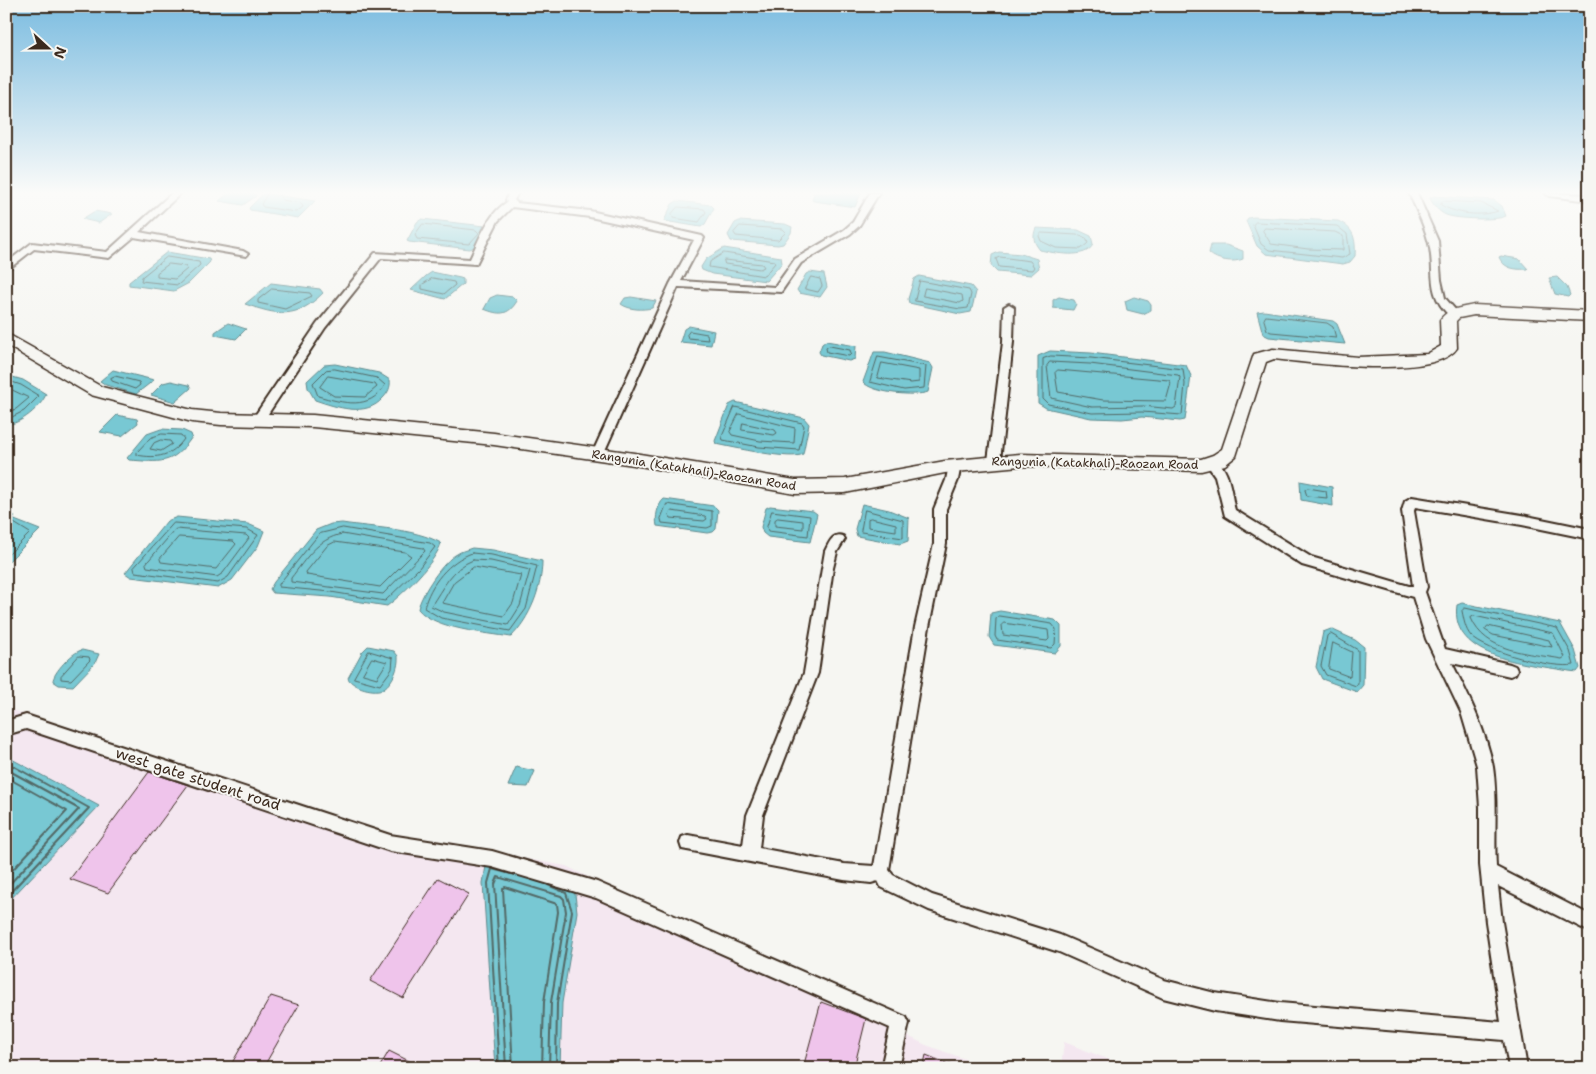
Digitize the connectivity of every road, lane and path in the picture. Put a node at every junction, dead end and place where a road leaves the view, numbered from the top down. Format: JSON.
{"nodes":[{"id":1,"x":123,"y":243,"type":"edge"},
{"id":2,"x":184,"y":243,"type":"edge"},
{"id":3,"x":483,"y":243,"type":"edge"},
{"id":4,"x":696,"y":243,"type":"edge"},
{"id":5,"x":828,"y":243,"type":"edge"},
{"id":6,"x":1434,"y":243,"type":"edge"},
{"id":7,"x":243,"y":254,"type":"dead end"},
{"id":8,"x":6,"y":268,"type":"edge"},
{"id":9,"x":675,"y":284,"type":"junction"},
{"id":10,"x":1009,"y":307,"type":"dead end"},
{"id":11,"x":1454,"y":314,"type":"junction"},
{"id":12,"x":1590,"y":316,"type":"edge"},
{"id":13,"x":6,"y":338,"type":"edge"},
{"id":14,"x":258,"y":420,"type":"junction"},
{"id":15,"x":598,"y":454,"type":"junction"},
{"id":16,"x":994,"y":461,"type":"junction"},
{"id":17,"x":1212,"y":463,"type":"junction"},
{"id":18,"x":955,"y":466,"type":"junction"},
{"id":19,"x":1590,"y":534,"type":"edge"},
{"id":20,"x":839,"y":539,"type":"dead end"},
{"id":21,"x":1418,"y":592,"type":"junction"},
{"id":22,"x":1440,"y":654,"type":"junction"},
{"id":23,"x":1510,"y":670,"type":"dead end"},
{"id":24,"x":6,"y":728,"type":"edge"},
{"id":25,"x":688,"y":843,"type":"dead end"},
{"id":26,"x":750,"y":855,"type":"junction"},
{"id":27,"x":881,"y":871,"type":"junction"},
{"id":28,"x":1489,"y":872,"type":"junction"},
{"id":29,"x":1590,"y":924,"type":"edge"},
{"id":30,"x":1512,"y":1032,"type":"junction"},
{"id":31,"x":890,"y":1068,"type":"edge"},
{"id":32,"x":1518,"y":1068,"type":"edge"}],
"edges":[{"from":1,"to":8,"type":"street"},
{"from":2,"to":7,"type":"street"},
{"from":3,"to":14,"type":"street"},
{"from":4,"to":9,"type":"street"},
{"from":5,"to":9,"type":"street"},
{"from":6,"to":11,"type":"street"},
{"from":9,"to":15,"type":"street"},
{"from":10,"to":16,"type":"street"},
{"from":11,"to":12,"type":"main road"},
{"from":11,"to":17,"type":"main road","name":"Rangunia (Katakhali)-Raozan Road"},
{"from":13,"to":14,"type":"main road","name":"Rangunia (Katakhali)-Raozan Road"},
{"from":14,"to":15,"type":"main road","name":"Rangunia (Katakhali)-Raozan Road"},
{"from":15,"to":18,"type":"main road","name":"Rangunia (Katakhali)-Raozan Road"},
{"from":16,"to":17,"type":"main road","name":"Rangunia (Katakhali)-Raozan Road"},
{"from":16,"to":18,"type":"main road","name":"Rangunia (Katakhali)-Raozan Road"},
{"from":17,"to":21,"type":"street"},
{"from":18,"to":27,"type":"street"},
{"from":19,"to":21,"type":"street"},
{"from":20,"to":26,"type":"street"},
{"from":21,"to":22,"type":"street"},
{"from":22,"to":23,"type":"street"},
{"from":22,"to":28,"type":"street"},
{"from":24,"to":31,"type":"street","name":"west gate student road"},
{"from":25,"to":26,"type":"street"},
{"from":26,"to":27,"type":"street"},
{"from":27,"to":30,"type":"street"},
{"from":28,"to":29,"type":"street"},
{"from":28,"to":30,"type":"street"},
{"from":30,"to":32,"type":"street"}]}
